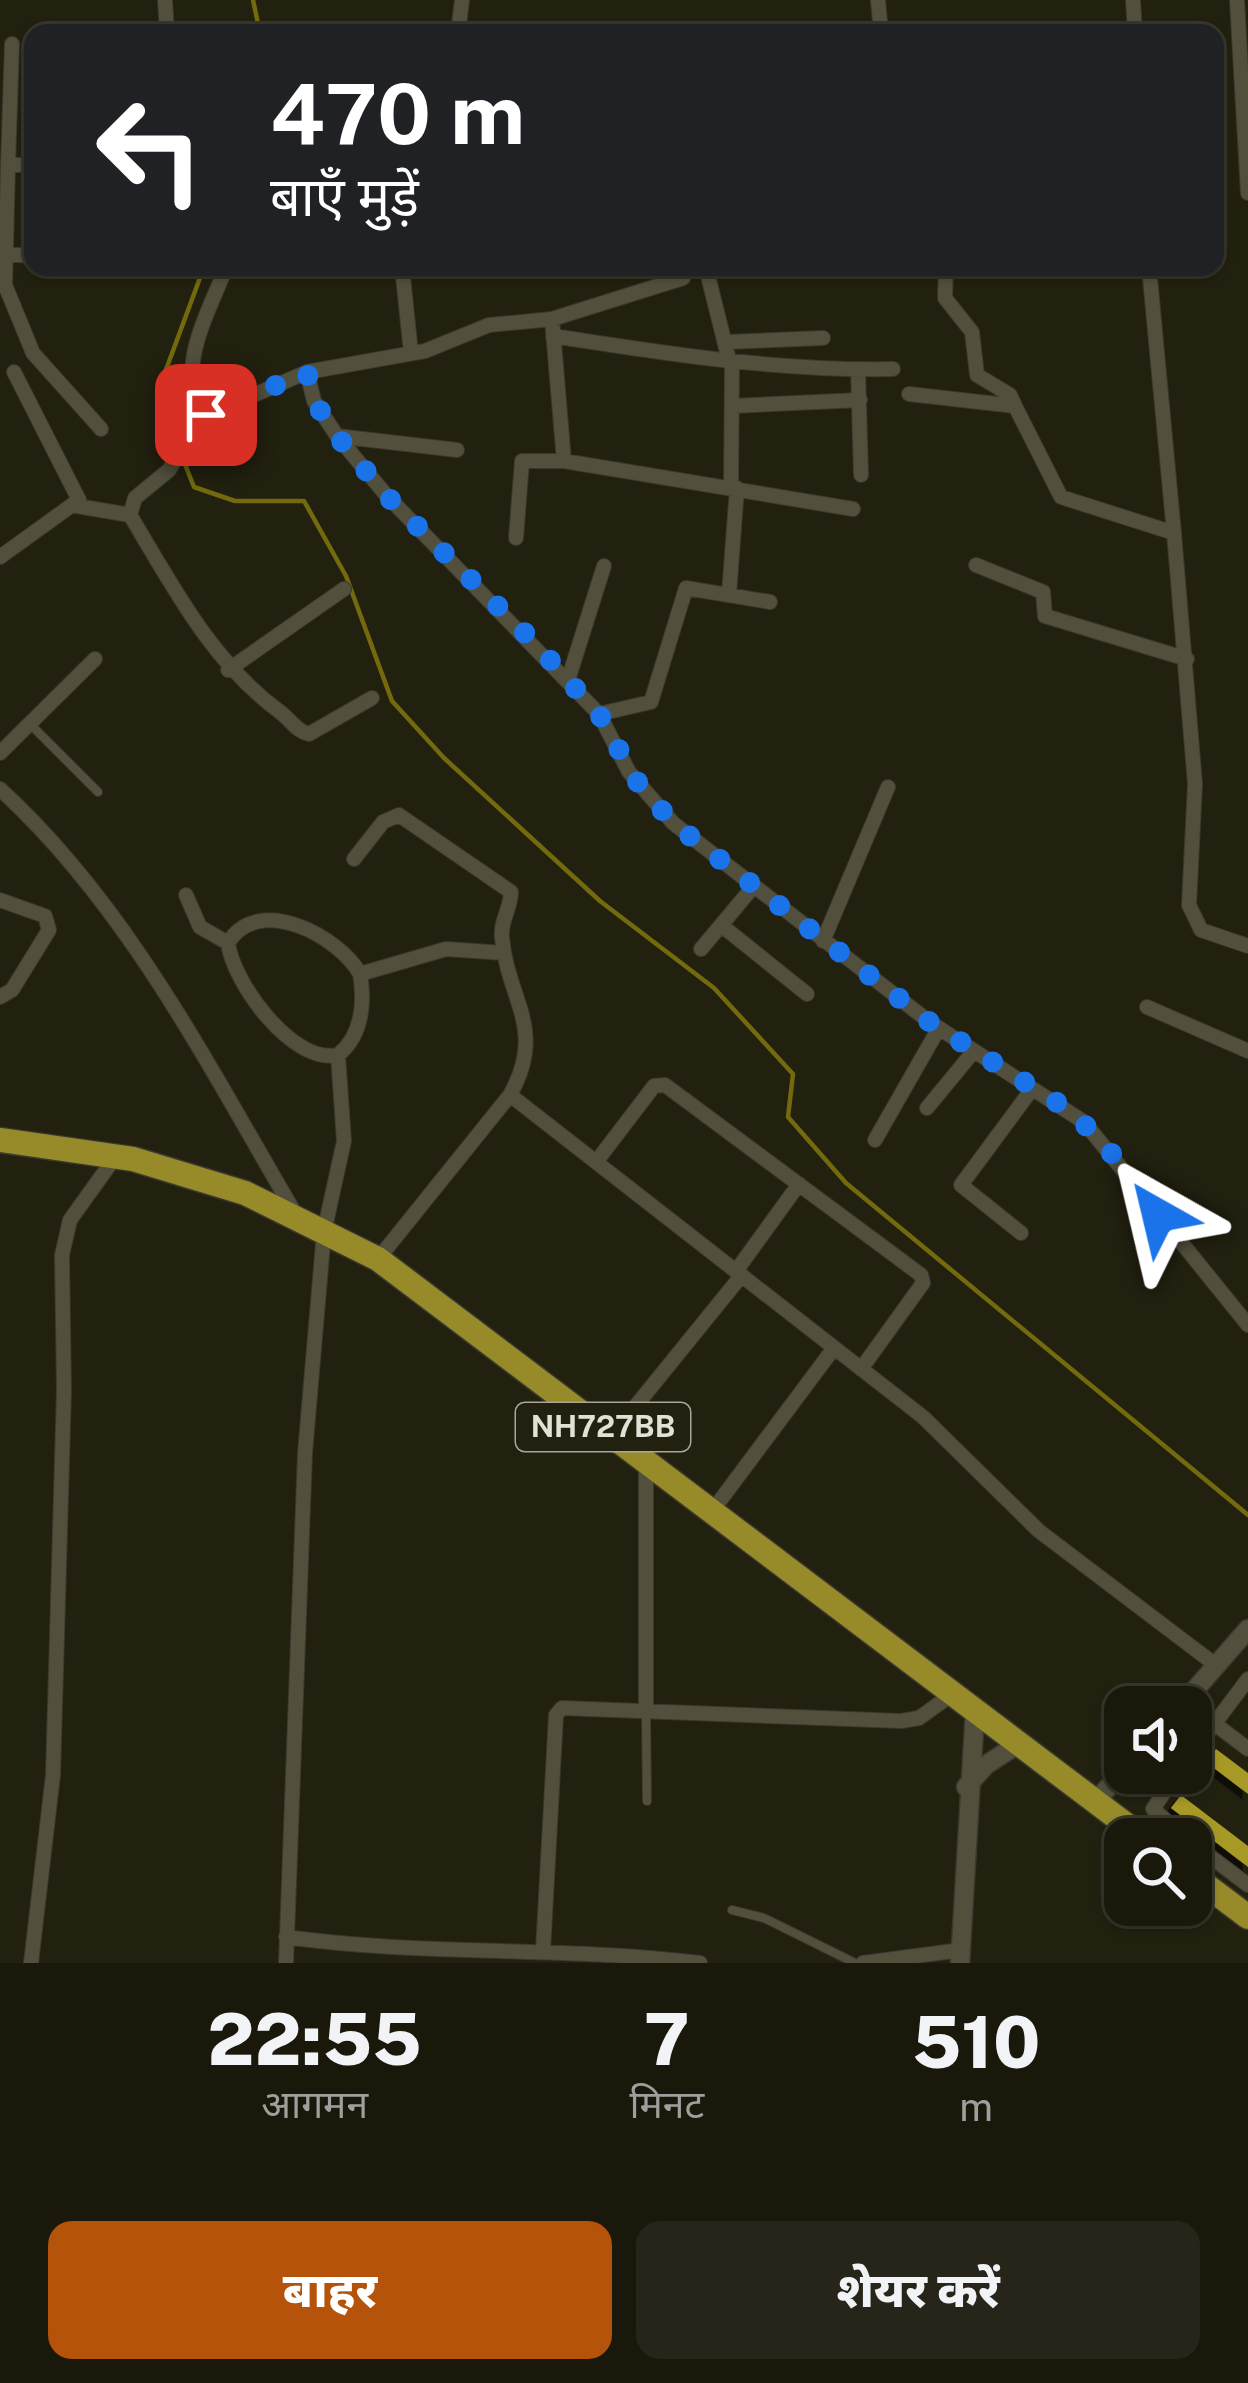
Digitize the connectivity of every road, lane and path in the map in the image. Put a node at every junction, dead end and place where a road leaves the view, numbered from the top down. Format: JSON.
{"nodes":[{"id":1,"x":1238,"y":0,"type":"edge"},
{"id":2,"x":12,"y":44,"type":"dead end"},
{"id":3,"x":8,"y":165,"type":"junction"},
{"id":4,"x":24,"y":165,"type":"edge"},
{"id":5,"x":1248,"y":193,"type":"edge"},
{"id":6,"x":5,"y":254,"type":"junction"},
{"id":7,"x":24,"y":255,"type":"edge"},
{"id":8,"x":223,"y":276,"type":"edge"},
{"id":9,"x":403,"y":276,"type":"edge"},
{"id":10,"x":946,"y":276,"type":"edge"},
{"id":11,"x":1150,"y":276,"type":"edge"},
{"id":12,"x":683,"y":278,"type":"dead end"},
{"id":13,"x":709,"y":280,"type":"dead end"},
{"id":14,"x":2,"y":286,"type":"edge"},
{"id":15,"x":552,"y":319,"type":"junction"},
{"id":16,"x":554,"y":336,"type":"junction"},
{"id":17,"x":823,"y":338,"type":"dead end"},
{"id":18,"x":728,"y":342,"type":"junction"},
{"id":19,"x":411,"y":353,"type":"junction"},
{"id":20,"x":731,"y":364,"type":"junction"},
{"id":21,"x":892,"y":368,"type":"dead end"},
{"id":22,"x":858,"y":369,"type":"junction"},
{"id":23,"x":14,"y":372,"type":"dead end"},
{"id":24,"x":307,"y":372,"type":"junction"},
{"id":25,"x":910,"y":394,"type":"dead end"},
{"id":26,"x":860,"y":400,"type":"junction"},
{"id":27,"x":732,"y":406,"type":"junction"},
{"id":28,"x":1015,"y":406,"type":"junction"},
{"id":29,"x":203,"y":417,"type":"junction"},
{"id":30,"x":100,"y":429,"type":"dead end"},
{"id":31,"x":337,"y":436,"type":"junction"},
{"id":32,"x":457,"y":450,"type":"dead end"},
{"id":33,"x":564,"y":461,"type":"junction"},
{"id":34,"x":861,"y":475,"type":"dead end"},
{"id":35,"x":734,"y":487,"type":"junction"},
{"id":36,"x":77,"y":506,"type":"junction"},
{"id":37,"x":853,"y":509,"type":"dead end"},
{"id":38,"x":130,"y":515,"type":"junction"},
{"id":39,"x":1174,"y":533,"type":"junction"},
{"id":40,"x":516,"y":538,"type":"dead end"},
{"id":41,"x":0,"y":557,"type":"edge"},
{"id":42,"x":976,"y":565,"type":"dead end"},
{"id":43,"x":604,"y":566,"type":"dead end"},
{"id":44,"x":344,"y":589,"type":"dead end"},
{"id":45,"x":729,"y":594,"type":"junction"},
{"id":46,"x":770,"y":602,"type":"dead end"},
{"id":47,"x":95,"y":658,"type":"dead end"},
{"id":48,"x":1187,"y":658,"type":"junction"},
{"id":49,"x":228,"y":670,"type":"junction"},
{"id":50,"x":568,"y":680,"type":"junction"},
{"id":51,"x":372,"y":698,"type":"dead end"},
{"id":52,"x":599,"y":714,"type":"junction"},
{"id":53,"x":30,"y":724,"type":"junction"},
{"id":54,"x":0,"y":753,"type":"edge"},
{"id":55,"x":888,"y":787,"type":"dead end"},
{"id":56,"x":0,"y":789,"type":"edge"},
{"id":57,"x":98,"y":792,"type":"dead end"},
{"id":58,"x":354,"y":859,"type":"dead end"},
{"id":59,"x":753,"y":887,"type":"junction"},
{"id":60,"x":186,"y":895,"type":"dead end"},
{"id":61,"x":0,"y":900,"type":"edge"},
{"id":62,"x":721,"y":925,"type":"junction"},
{"id":63,"x":823,"y":941,"type":"junction"},
{"id":64,"x":228,"y":943,"type":"junction"},
{"id":65,"x":1248,"y":946,"type":"edge"},
{"id":66,"x":701,"y":949,"type":"dead end"},
{"id":67,"x":504,"y":952,"type":"junction"},
{"id":68,"x":359,"y":974,"type":"junction"},
{"id":69,"x":807,"y":994,"type":"dead end"},
{"id":70,"x":0,"y":998,"type":"edge"},
{"id":71,"x":1148,"y":1007,"type":"dead end"},
{"id":72,"x":939,"y":1028,"type":"junction"},
{"id":73,"x":974,"y":1051,"type":"junction"},
{"id":74,"x":1248,"y":1051,"type":"edge"},
{"id":75,"x":338,"y":1055,"type":"junction"},
{"id":76,"x":1032,"y":1089,"type":"junction"},
{"id":77,"x":510,"y":1095,"type":"junction"},
{"id":78,"x":927,"y":1108,"type":"dead end"},
{"id":79,"x":0,"y":1140,"type":"edge"},
{"id":80,"x":875,"y":1140,"type":"dead end"},
{"id":81,"x":116,"y":1156,"type":"junction"},
{"id":82,"x":596,"y":1162,"type":"junction"},
{"id":83,"x":799,"y":1184,"type":"junction"},
{"id":84,"x":298,"y":1220,"type":"junction"},
{"id":85,"x":324,"y":1232,"type":"junction"},
{"id":86,"x":1021,"y":1233,"type":"dead end"},
{"id":87,"x":378,"y":1259,"type":"junction"},
{"id":88,"x":739,"y":1273,"type":"junction"},
{"id":89,"x":1248,"y":1325,"type":"edge"},
{"id":90,"x":835,"y":1348,"type":"junction"},
{"id":91,"x":861,"y":1369,"type":"junction"},
{"id":92,"x":613,"y":1434,"type":"junction"},
{"id":93,"x":646,"y":1459,"type":"junction"},
{"id":94,"x":713,"y":1510,"type":"junction"},
{"id":95,"x":1248,"y":1629,"type":"edge"},
{"id":96,"x":1217,"y":1666,"type":"junction"},
{"id":97,"x":1248,"y":1679,"type":"edge"},
{"id":98,"x":1199,"y":1686,"type":"edge"},
{"id":99,"x":954,"y":1693,"type":"junction"},
{"id":100,"x":646,"y":1710,"type":"junction"},
{"id":101,"x":975,"y":1712,"type":"junction"},
{"id":102,"x":1215,"y":1724,"type":"junction"},
{"id":103,"x":1212,"y":1728,"type":"edge"},
{"id":104,"x":1018,"y":1744,"type":"junction"},
{"id":105,"x":1248,"y":1749,"type":"edge"},
{"id":106,"x":967,"y":1787,"type":"junction"},
{"id":107,"x":1104,"y":1793,"type":"edge"},
{"id":108,"x":1163,"y":1794,"type":"edge"},
{"id":109,"x":647,"y":1801,"type":"dead end"},
{"id":110,"x":1096,"y":1802,"type":"junction"},
{"id":111,"x":1117,"y":1818,"type":"edge"},
{"id":112,"x":1163,"y":1818,"type":"edge"},
{"id":113,"x":1212,"y":1858,"type":"edge"},
{"id":114,"x":1248,"y":1885,"type":"edge"},
{"id":115,"x":1212,"y":1890,"type":"edge"},
{"id":116,"x":732,"y":1910,"type":"dead end"},
{"id":117,"x":1248,"y":1917,"type":"edge"},
{"id":118,"x":286,"y":1937,"type":"junction"},
{"id":119,"x":543,"y":1951,"type":"junction"},
{"id":120,"x":960,"y":1957,"type":"edge"},
{"id":121,"x":32,"y":1963,"type":"edge"},
{"id":122,"x":286,"y":1963,"type":"edge"},
{"id":123,"x":700,"y":1963,"type":"edge"},
{"id":124,"x":859,"y":1963,"type":"edge"}],
"edges":[{"from":1,"to":5,"type":"street"},
{"from":2,"to":3,"type":"street"},
{"from":3,"to":4,"type":"street"},
{"from":3,"to":6,"type":"street"},
{"from":6,"to":7,"type":"street"},
{"from":6,"to":14,"type":"street"},
{"from":8,"to":29,"type":"street"},
{"from":9,"to":19,"type":"street"},
{"from":10,"to":28,"type":"street"},
{"from":11,"to":39,"type":"street"},
{"from":12,"to":15,"type":"street"},
{"from":13,"to":18,"type":"street"},
{"from":14,"to":30,"type":"street"},
{"from":15,"to":16,"type":"street"},
{"from":15,"to":19,"type":"street"},
{"from":16,"to":20,"type":"street"},
{"from":16,"to":33,"type":"street"},
{"from":17,"to":18,"type":"street"},
{"from":18,"to":20,"type":"street"},
{"from":19,"to":24,"type":"street"},
{"from":20,"to":22,"type":"street"},
{"from":20,"to":27,"type":"street"},
{"from":21,"to":22,"type":"street"},
{"from":22,"to":26,"type":"street"},
{"from":23,"to":36,"type":"street"},
{"from":24,"to":29,"type":"street"},
{"from":24,"to":31,"type":"street"},
{"from":25,"to":28,"type":"street"},
{"from":26,"to":27,"type":"street"},
{"from":26,"to":34,"type":"street"},
{"from":27,"to":35,"type":"street"},
{"from":28,"to":39,"type":"street"},
{"from":29,"to":38,"type":"street"},
{"from":31,"to":32,"type":"street"},
{"from":31,"to":50,"type":"street"},
{"from":33,"to":35,"type":"street"},
{"from":33,"to":40,"type":"street"},
{"from":35,"to":37,"type":"street"},
{"from":35,"to":45,"type":"street"},
{"from":36,"to":38,"type":"street"},
{"from":36,"to":41,"type":"street"},
{"from":38,"to":49,"type":"street"},
{"from":39,"to":48,"type":"street"},
{"from":42,"to":48,"type":"street"},
{"from":43,"to":50,"type":"street"},
{"from":44,"to":49,"type":"street"},
{"from":45,"to":46,"type":"street"},
{"from":45,"to":52,"type":"street"},
{"from":47,"to":53,"type":"street"},
{"from":48,"to":65,"type":"street"},
{"from":49,"to":51,"type":"street"},
{"from":50,"to":52,"type":"street"},
{"from":52,"to":59,"type":"street"},
{"from":53,"to":54,"type":"street"},
{"from":53,"to":57,"type":"lane"},
{"from":55,"to":63,"type":"street"},
{"from":56,"to":84,"type":"street"},
{"from":58,"to":67,"type":"street"},
{"from":59,"to":62,"type":"street"},
{"from":59,"to":63,"type":"street"},
{"from":60,"to":64,"type":"street"},
{"from":61,"to":70,"type":"street"},
{"from":62,"to":66,"type":"street"},
{"from":62,"to":69,"type":"street"},
{"from":63,"to":72,"type":"street"},
{"from":64,"to":68,"type":"street"},
{"from":64,"to":75,"type":"street"},
{"from":67,"to":68,"type":"street"},
{"from":67,"to":77,"type":"street"},
{"from":68,"to":75,"type":"street"},
{"from":71,"to":74,"type":"street"},
{"from":72,"to":73,"type":"street"},
{"from":72,"to":80,"type":"street"},
{"from":73,"to":76,"type":"street"},
{"from":73,"to":78,"type":"street"},
{"from":75,"to":85,"type":"street"},
{"from":76,"to":86,"type":"street"},
{"from":76,"to":89,"type":"street"},
{"from":77,"to":82,"type":"street"},
{"from":77,"to":87,"type":"street"},
{"from":79,"to":81,"type":"highway","number":"NH727BB"},
{"from":81,"to":84,"type":"highway","number":"NH727BB"},
{"from":81,"to":121,"type":"street"},
{"from":82,"to":83,"type":"street"},
{"from":82,"to":88,"type":"street"},
{"from":83,"to":88,"type":"street"},
{"from":83,"to":91,"type":"street"},
{"from":84,"to":85,"type":"highway","number":"NH727BB"},
{"from":85,"to":87,"type":"highway","number":"NH727BB"},
{"from":85,"to":118,"type":"street"},
{"from":87,"to":92,"type":"highway","number":"NH727BB"},
{"from":88,"to":90,"type":"street"},
{"from":88,"to":92,"type":"street"},
{"from":90,"to":91,"type":"street"},
{"from":90,"to":94,"type":"street"},
{"from":91,"to":96,"type":"street"},
{"from":92,"to":93,"type":"highway","number":"NH727BB"},
{"from":93,"to":94,"type":"highway","number":"NH727BB"},
{"from":93,"to":100,"type":"street"},
{"from":94,"to":99,"type":"highway","number":"NH727BB"},
{"from":95,"to":96,"type":"street"},
{"from":96,"to":98,"type":"street"},
{"from":97,"to":102,"type":"street"},
{"from":99,"to":100,"type":"street"},
{"from":99,"to":101,"type":"highway","number":"NH727BB"},
{"from":100,"to":109,"type":"lane"},
{"from":100,"to":119,"type":"street"},
{"from":101,"to":104,"type":"highway","number":"NH727BB"},
{"from":101,"to":106,"type":"street"},
{"from":102,"to":103,"type":"street"},
{"from":102,"to":105,"type":"street"},
{"from":104,"to":106,"type":"street"},
{"from":104,"to":110,"type":"highway","number":"NH727BB"},
{"from":106,"to":120,"type":"street"},
{"from":107,"to":110,"type":"street"},
{"from":108,"to":112,"type":"street"},
{"from":110,"to":111,"type":"highway","number":"NH727BB"},
{"from":113,"to":114,"type":"street"},
{"from":115,"to":117,"type":"highway"},
{"from":116,"to":124,"type":"lane"},
{"from":118,"to":119,"type":"street"},
{"from":118,"to":122,"type":"street"},
{"from":119,"to":123,"type":"street"},
{"from":120,"to":124,"type":"street"}]}
